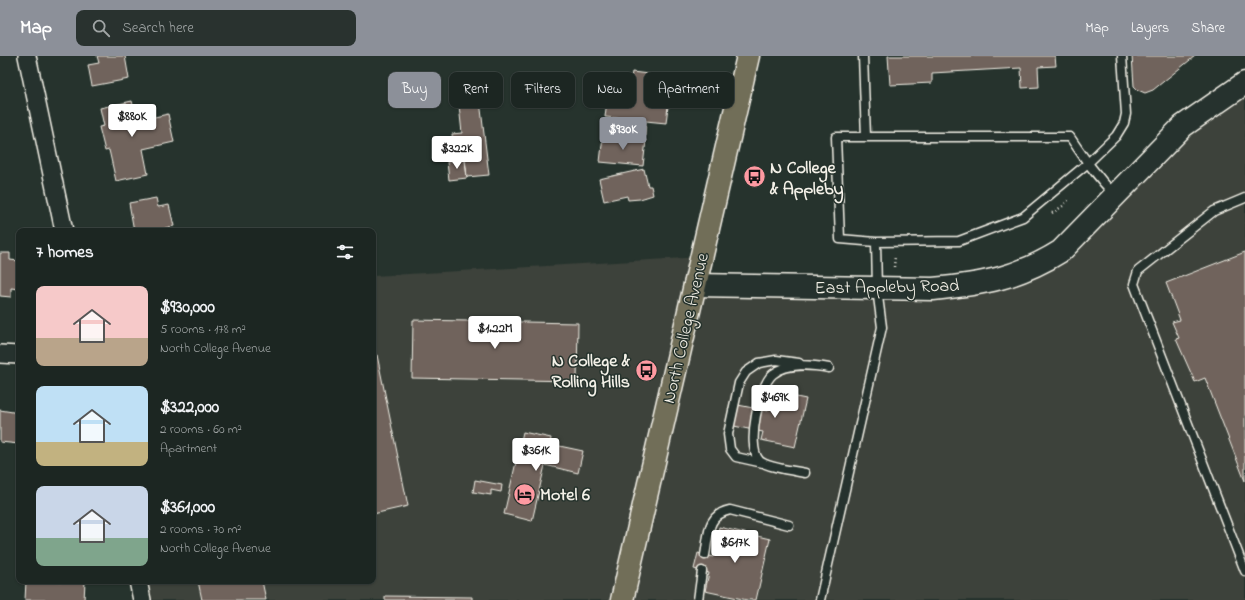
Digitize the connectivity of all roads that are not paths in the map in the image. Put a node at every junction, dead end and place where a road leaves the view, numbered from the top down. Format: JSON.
{"nodes":[{"id":1,"x":27,"y":56,"type":"edge"},
{"id":2,"x":748,"y":56,"type":"edge"},
{"id":3,"x":863,"y":56,"type":"edge"},
{"id":4,"x":1122,"y":56,"type":"edge"},
{"id":5,"x":1245,"y":83,"type":"edge"},
{"id":6,"x":866,"y":137,"type":"junction"},
{"id":7,"x":1088,"y":163,"type":"junction"},
{"id":8,"x":1116,"y":196,"type":"junction"},
{"id":9,"x":1245,"y":198,"type":"edge"},
{"id":10,"x":63,"y":228,"type":"edge"},
{"id":11,"x":876,"y":242,"type":"junction"},
{"id":12,"x":695,"y":285,"type":"junction"},
{"id":13,"x":877,"y":289,"type":"junction"},
{"id":14,"x":0,"y":354,"type":"edge"},
{"id":15,"x":16,"y":355,"type":"edge"},
{"id":16,"x":809,"y":364,"type":"junction"},
{"id":17,"x":829,"y":368,"type":"dead end"},
{"id":18,"x":769,"y":465,"type":"junction"},
{"id":19,"x":805,"y":473,"type":"dead end"},
{"id":20,"x":789,"y":525,"type":"dead end"},
{"id":21,"x":704,"y":555,"type":"dead end"},
{"id":22,"x":702,"y":571,"type":"dead end"},
{"id":23,"x":1245,"y":571,"type":"edge"},
{"id":24,"x":139,"y":584,"type":"edge"},
{"id":25,"x":142,"y":600,"type":"edge"},
{"id":26,"x":622,"y":600,"type":"edge"},
{"id":27,"x":698,"y":600,"type":"edge"},
{"id":28,"x":820,"y":600,"type":"edge"}],
"edges":[{"from":1,"to":10,"type":"street"},
{"from":2,"to":12,"type":"main road","name":"North College Avenue"},
{"from":3,"to":6,"type":"lane"},
{"from":4,"to":7,"type":"lane"},
{"from":5,"to":8,"type":"street","name":"East Appleby Road"},
{"from":6,"to":7,"type":"lane"},
{"from":6,"to":11,"type":"lane"},
{"from":7,"to":8,"type":"lane"},
{"from":7,"to":11,"type":"lane"},
{"from":8,"to":13,"type":"street","name":"East Appleby Road"},
{"from":9,"to":23,"type":"lane"},
{"from":11,"to":13,"type":"lane"},
{"from":12,"to":13,"type":"street","name":"East Appleby Road"},
{"from":12,"to":26,"type":"main road","name":"North College Avenue"},
{"from":13,"to":28,"type":"lane"},
{"from":14,"to":15,"type":"street"},
{"from":16,"to":17,"type":"lane"},
{"from":16,"to":18,"type":"lane"},
{"from":16,"to":18,"type":"lane"},
{"from":18,"to":19,"type":"lane"},
{"from":20,"to":21,"type":"lane"},
{"from":22,"to":27,"type":"lane"},
{"from":24,"to":25,"type":"street"}]}
